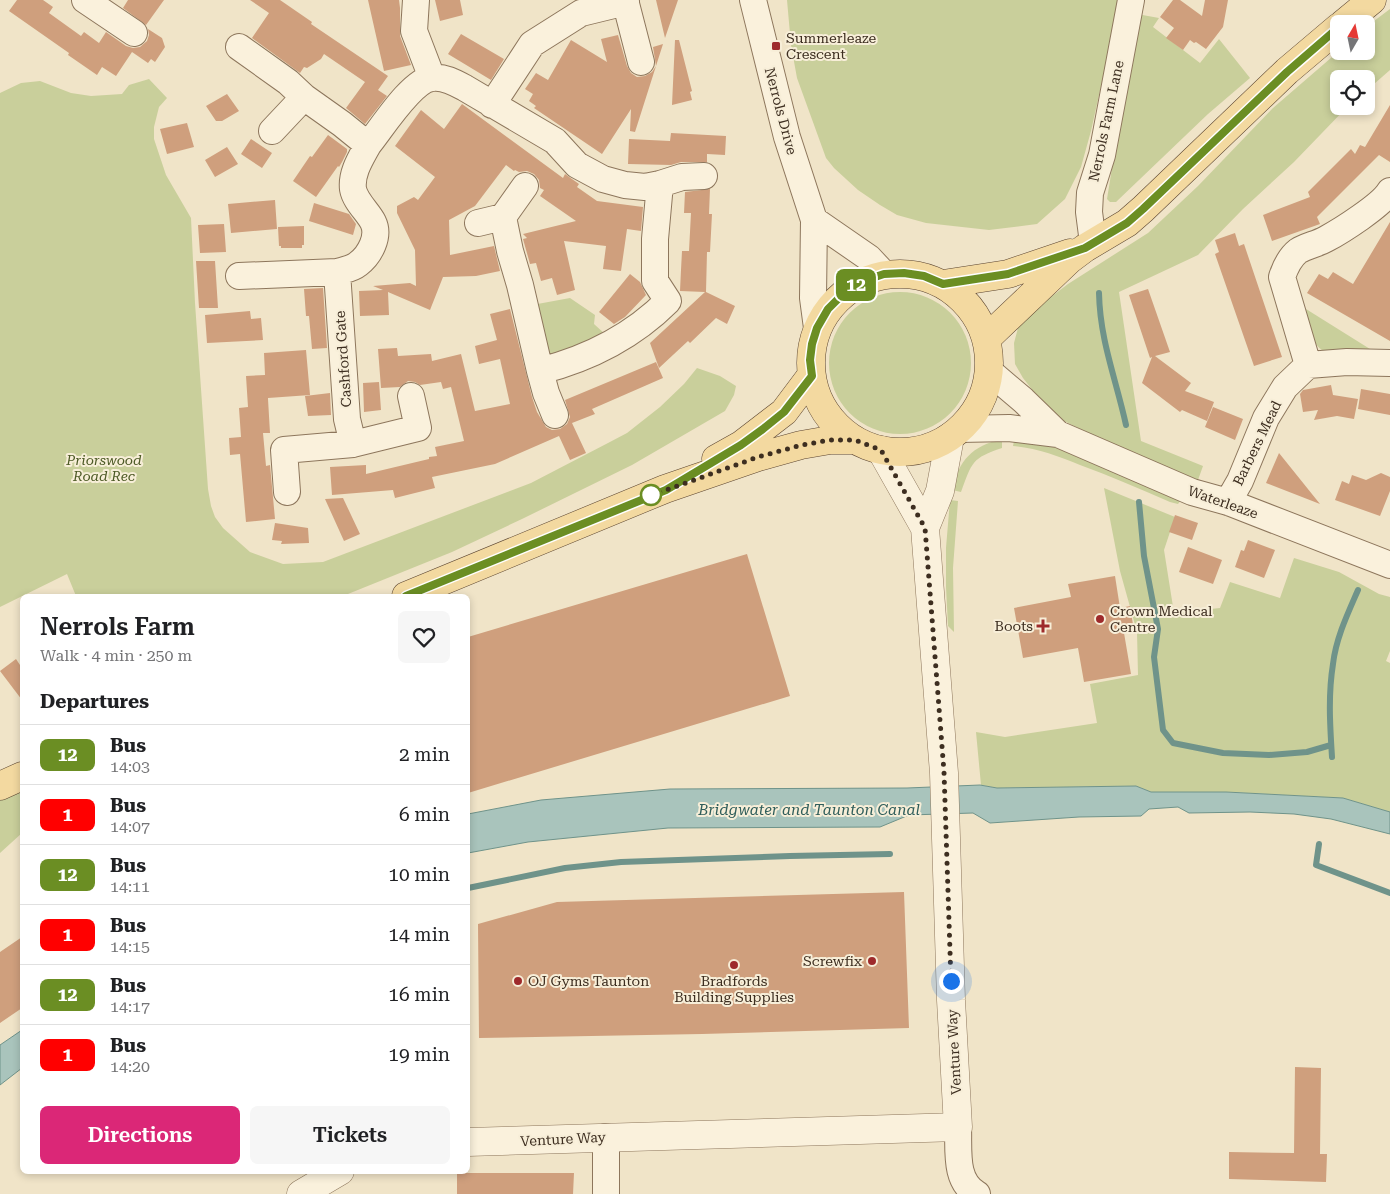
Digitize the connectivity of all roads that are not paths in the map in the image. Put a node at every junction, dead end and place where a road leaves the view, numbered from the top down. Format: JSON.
{"nodes":[{"id":1,"x":84,"y":0,"type":"edge"},
{"id":2,"x":416,"y":0,"type":"edge"},
{"id":3,"x":753,"y":0,"type":"edge"},
{"id":4,"x":1131,"y":0,"type":"edge"},
{"id":5,"x":1372,"y":0,"type":"edge"},
{"id":6,"x":626,"y":1,"type":"edge"},
{"id":7,"x":1354,"y":15,"type":"edge"},
{"id":8,"x":134,"y":33,"type":"dead end"},
{"id":9,"x":1330,"y":35,"type":"edge"},
{"id":10,"x":239,"y":47,"type":"dead end"},
{"id":11,"x":640,"y":62,"type":"dead end"},
{"id":12,"x":432,"y":78,"type":"junction"},
{"id":13,"x":304,"y":97,"type":"junction"},
{"id":14,"x":492,"y":105,"type":"junction"},
{"id":15,"x":272,"y":131,"type":"dead end"},
{"id":16,"x":368,"y":145,"type":"junction"},
{"id":17,"x":704,"y":176,"type":"dead end"},
{"id":18,"x":660,"y":184,"type":"junction"},
{"id":19,"x":526,"y":186,"type":"dead end"},
{"id":20,"x":1390,"y":191,"type":"edge"},
{"id":21,"x":504,"y":217,"type":"junction"},
{"id":22,"x":814,"y":220,"type":"junction"},
{"id":23,"x":478,"y":223,"type":"dead end"},
{"id":24,"x":1089,"y":245,"type":"junction"},
{"id":25,"x":337,"y":272,"type":"junction"},
{"id":26,"x":884,"y":274,"type":"junction"},
{"id":27,"x":239,"y":276,"type":"dead end"},
{"id":28,"x":943,"y":284,"type":"junction"},
{"id":29,"x":817,"y":328,"type":"junction"},
{"id":30,"x":987,"y":338,"type":"junction"},
{"id":31,"x":1390,"y":363,"type":"edge"},
{"id":32,"x":1308,"y":364,"type":"junction"},
{"id":33,"x":540,"y":371,"type":"junction"},
{"id":34,"x":990,"y":372,"type":"junction"},
{"id":35,"x":812,"y":376,"type":"junction"},
{"id":36,"x":411,"y":396,"type":"dead end"},
{"id":37,"x":555,"y":415,"type":"dead end"},
{"id":38,"x":955,"y":433,"type":"junction"},
{"id":39,"x":1058,"y":434,"type":"junction"},
{"id":40,"x":855,"y":440,"type":"junction"},
{"id":41,"x":353,"y":444,"type":"junction"},
{"id":42,"x":881,"y":450,"type":"junction"},
{"id":43,"x":666,"y":490,"type":"junction"},
{"id":44,"x":287,"y":492,"type":"dead end"},
{"id":45,"x":1228,"y":502,"type":"junction"},
{"id":46,"x":925,"y":528,"type":"junction"},
{"id":47,"x":1390,"y":565,"type":"edge"},
{"id":48,"x":411,"y":594,"type":"edge"},
{"id":49,"x":20,"y":777,"type":"edge"},
{"id":50,"x":0,"y":786,"type":"edge"},
{"id":51,"x":958,"y":1127,"type":"junction"},
{"id":52,"x":606,"y":1137,"type":"junction"},
{"id":53,"x":470,"y":1142,"type":"edge"},
{"id":54,"x":335,"y":1174,"type":"edge"},
{"id":55,"x":301,"y":1194,"type":"edge"},
{"id":56,"x":606,"y":1194,"type":"edge"},
{"id":57,"x":977,"y":1194,"type":"edge"}],
"edges":[{"from":1,"to":8,"type":"street"},
{"from":2,"to":12,"type":"street"},
{"from":3,"to":22,"type":"street","name":"Nerrols Drive"},
{"from":4,"to":24,"type":"street","name":"Nerrols Farm Lane"},
{"from":5,"to":7,"type":"main road"},
{"from":6,"to":11,"type":"street"},
{"from":6,"to":14,"type":"street"},
{"from":9,"to":24,"type":"main road"},
{"from":10,"to":13,"type":"street"},
{"from":12,"to":14,"type":"street"},
{"from":12,"to":16,"type":"street"},
{"from":13,"to":15,"type":"street"},
{"from":13,"to":16,"type":"street"},
{"from":14,"to":18,"type":"street"},
{"from":16,"to":25,"type":"street"},
{"from":17,"to":18,"type":"street"},
{"from":18,"to":33,"type":"street"},
{"from":19,"to":21,"type":"street"},
{"from":20,"to":32,"type":"street"},
{"from":21,"to":23,"type":"street"},
{"from":21,"to":33,"type":"street"},
{"from":22,"to":26,"type":"street"},
{"from":22,"to":29,"type":"street","name":"Nerrols Drive"},
{"from":24,"to":28,"type":"main road"},
{"from":24,"to":30,"type":"main road"},
{"from":25,"to":27,"type":"street"},
{"from":25,"to":41,"type":"street","name":"Cashford Gate"},
{"from":26,"to":28,"type":"main road"},
{"from":26,"to":29,"type":"main road"},
{"from":28,"to":30,"type":"main road"},
{"from":29,"to":35,"type":"main road"},
{"from":30,"to":34,"type":"main road"},
{"from":31,"to":32,"type":"street"},
{"from":32,"to":45,"type":"street","name":"Barbers Mead"},
{"from":33,"to":37,"type":"street"},
{"from":34,"to":38,"type":"main road"},
{"from":34,"to":39,"type":"street","name":"Waterleaze"},
{"from":35,"to":40,"type":"main road"},
{"from":35,"to":43,"type":"main road"},
{"from":36,"to":41,"type":"street"},
{"from":38,"to":39,"type":"street","name":"Waterleaze"},
{"from":38,"to":42,"type":"main road"},
{"from":38,"to":46,"type":"street","name":"Venture Way"},
{"from":39,"to":45,"type":"street","name":"Waterleaze"},
{"from":40,"to":42,"type":"main road"},
{"from":40,"to":43,"type":"main road"},
{"from":41,"to":44,"type":"street"},
{"from":42,"to":46,"type":"street","name":"Venture Way"},
{"from":43,"to":48,"type":"main road"},
{"from":45,"to":47,"type":"street","name":"Waterleaze"},
{"from":46,"to":51,"type":"street","name":"Venture Way"},
{"from":49,"to":50,"type":"main road"},
{"from":51,"to":52,"type":"street","name":"Venture Way"},
{"from":51,"to":57,"type":"street","name":"Venture Way"},
{"from":52,"to":53,"type":"street","name":"Venture Way"},
{"from":52,"to":56,"type":"street"},
{"from":54,"to":55,"type":"street"}]}
